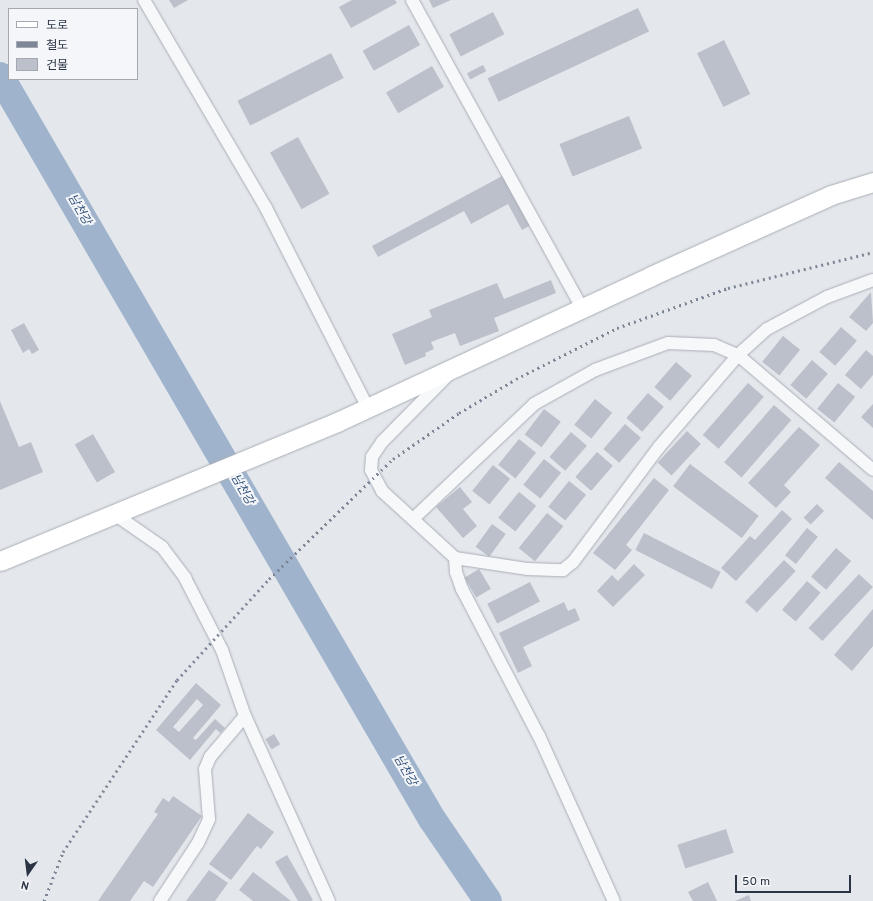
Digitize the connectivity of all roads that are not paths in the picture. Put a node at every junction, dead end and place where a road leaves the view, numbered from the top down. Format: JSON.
{"nodes":[{"id":1,"x":144,"y":0,"type":"edge"},
{"id":2,"x":412,"y":0,"type":"edge"},
{"id":3,"x":873,"y":182,"type":"edge"},
{"id":4,"x":873,"y":280,"type":"edge"},
{"id":5,"x":582,"y":308,"type":"junction"},
{"id":6,"x":738,"y":355,"type":"junction"},
{"id":7,"x":453,"y":370,"type":"junction"},
{"id":8,"x":368,"y":408,"type":"junction"},
{"id":9,"x":873,"y":470,"type":"edge"},
{"id":10,"x":113,"y":513,"type":"junction"},
{"id":11,"x":413,"y":519,"type":"junction"},
{"id":12,"x":455,"y":558,"type":"junction"},
{"id":13,"x":0,"y":560,"type":"edge"},
{"id":14,"x":244,"y":716,"type":"junction"},
{"id":15,"x":160,"y":901,"type":"edge"},
{"id":16,"x":328,"y":901,"type":"edge"},
{"id":17,"x":614,"y":901,"type":"edge"}],
"edges":[{"from":1,"to":8,"type":"street"},
{"from":2,"to":5,"type":"street"},
{"from":3,"to":5,"type":"main road"},
{"from":4,"to":6,"type":"street"},
{"from":5,"to":7,"type":"main road"},
{"from":6,"to":9,"type":"street"},
{"from":6,"to":11,"type":"street"},
{"from":6,"to":12,"type":"street"},
{"from":7,"to":8,"type":"main road"},
{"from":7,"to":11,"type":"street"},
{"from":8,"to":10,"type":"main road"},
{"from":10,"to":13,"type":"main road"},
{"from":10,"to":14,"type":"street"},
{"from":11,"to":12,"type":"street"},
{"from":12,"to":17,"type":"street"},
{"from":14,"to":15,"type":"street"},
{"from":14,"to":16,"type":"street"}]}
